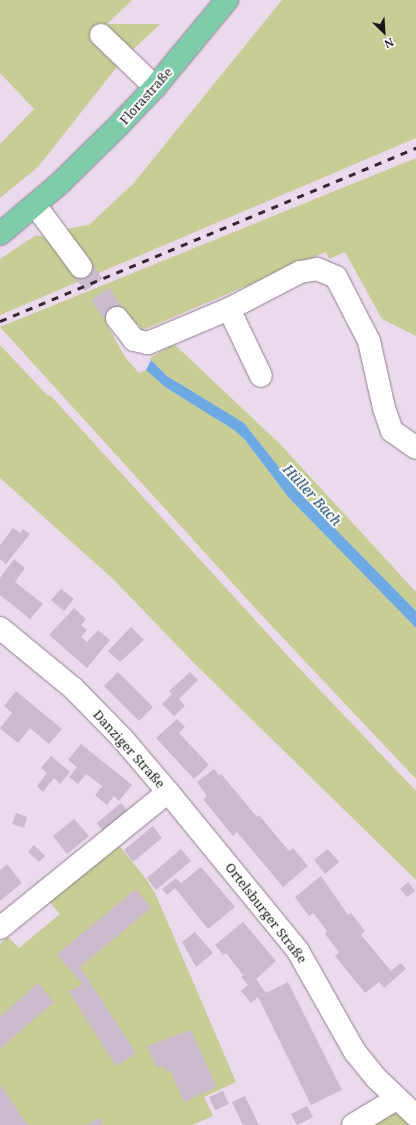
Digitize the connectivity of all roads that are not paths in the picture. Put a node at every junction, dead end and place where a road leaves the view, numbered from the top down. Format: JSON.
{"nodes":[{"id":1,"x":227,"y":0,"type":"edge"},
{"id":2,"x":101,"y":35,"type":"dead end"},
{"id":3,"x":155,"y":87,"type":"junction"},
{"id":4,"x":35,"y":205,"type":"junction"},
{"id":5,"x":0,"y":234,"type":"edge"},
{"id":6,"x":81,"y":268,"type":"tunnel mouth"},
{"id":7,"x":229,"y":309,"type":"junction"},
{"id":8,"x":117,"y":318,"type":"tunnel mouth"},
{"id":9,"x":261,"y":376,"type":"dead end"},
{"id":10,"x":416,"y":448,"type":"edge"},
{"id":11,"x":0,"y":628,"type":"edge"},
{"id":12,"x":168,"y":792,"type":"junction"},
{"id":13,"x":0,"y":928,"type":"edge"},
{"id":14,"x":396,"y":1099,"type":"junction"},
{"id":15,"x":416,"y":1116,"type":"edge"},
{"id":16,"x":353,"y":1125,"type":"edge"}],
"edges":[{"from":1,"to":3,"type":"main road","name":"Florastraße"},
{"from":2,"to":3,"type":"street"},
{"from":3,"to":4,"type":"main road","name":"Florastraße"},
{"from":4,"to":5,"type":"main road","name":"Florastraße"},
{"from":4,"to":6,"type":"street"},
{"from":7,"to":8,"type":"street"},
{"from":7,"to":9,"type":"street"},
{"from":7,"to":10,"type":"street"},
{"from":11,"to":12,"type":"street","name":"Danziger Straße"},
{"from":12,"to":13,"type":"street","name":"Danziger Straße"},
{"from":12,"to":14,"type":"street","name":"Ortelsburger Straße"},
{"from":14,"to":15,"type":"street","name":"Ortelsburger Straße"},
{"from":14,"to":16,"type":"street"}]}
